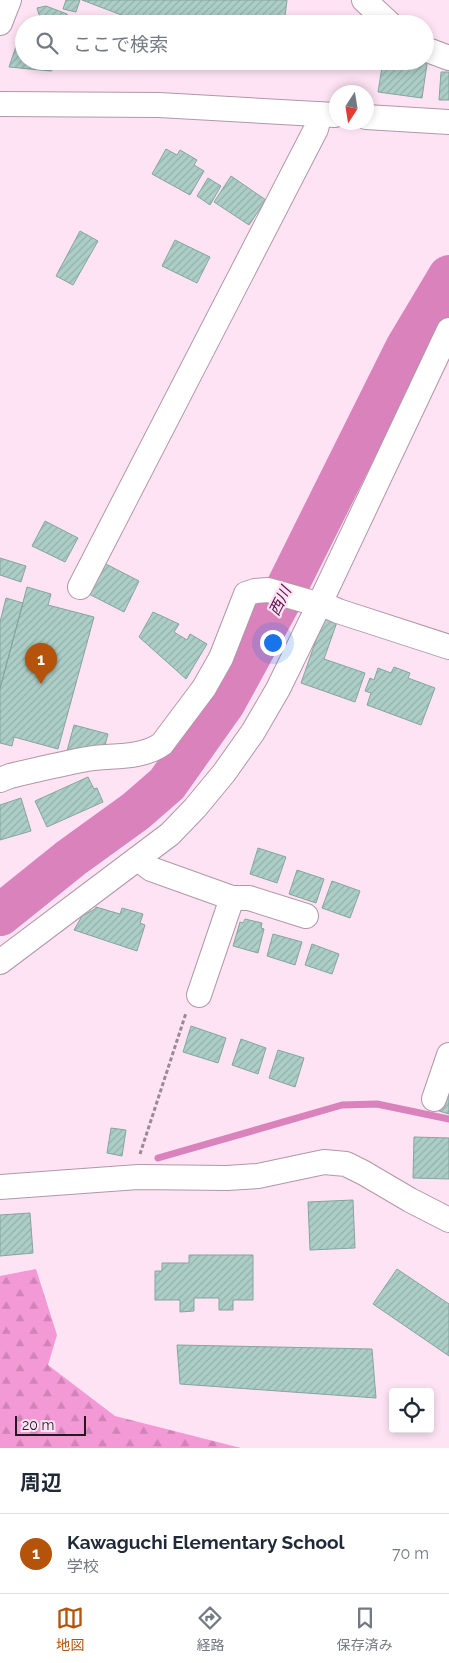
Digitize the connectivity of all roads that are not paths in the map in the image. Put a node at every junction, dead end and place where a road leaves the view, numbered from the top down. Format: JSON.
{"nodes":[{"id":1,"x":9,"y":0,"type":"edge"},
{"id":2,"x":364,"y":0,"type":"edge"},
{"id":3,"x":380,"y":15,"type":"edge"},
{"id":4,"x":0,"y":23,"type":"edge"},
{"id":5,"x":434,"y":52,"type":"edge"},
{"id":6,"x":449,"y":58,"type":"edge"},
{"id":7,"x":0,"y":104,"type":"edge"},
{"id":8,"x":328,"y":115,"type":"edge"},
{"id":9,"x":374,"y":117,"type":"edge"},
{"id":10,"x":449,"y":122,"type":"edge"},
{"id":11,"x":449,"y":330,"type":"edge"},
{"id":12,"x":80,"y":587,"type":"dead end"},
{"id":13,"x":315,"y":603,"type":"junction"},
{"id":14,"x":449,"y":647,"type":"edge"},
{"id":15,"x":0,"y":780,"type":"edge"},
{"id":16,"x":138,"y":859,"type":"junction"},
{"id":17,"x":232,"y":898,"type":"junction"},
{"id":18,"x":306,"y":916,"type":"dead end"},
{"id":19,"x":0,"y":962,"type":"edge"},
{"id":20,"x":200,"y":995,"type":"road end"},
{"id":21,"x":449,"y":1055,"type":"edge"},
{"id":22,"x":434,"y":1099,"type":"dead end"},
{"id":23,"x":0,"y":1187,"type":"edge"},
{"id":24,"x":449,"y":1220,"type":"edge"}],
"edges":[{"from":1,"to":4,"type":"street"},
{"from":2,"to":3,"type":"street"},
{"from":5,"to":6,"type":"street"},
{"from":7,"to":8,"type":"street"},
{"from":8,"to":12,"type":"street"},
{"from":9,"to":10,"type":"street"},
{"from":11,"to":13,"type":"street"},
{"from":13,"to":14,"type":"street"},
{"from":13,"to":15,"type":"street"},
{"from":13,"to":16,"type":"street"},
{"from":16,"to":17,"type":"street"},
{"from":16,"to":19,"type":"street"},
{"from":17,"to":18,"type":"street"},
{"from":17,"to":20,"type":"street"},
{"from":21,"to":22,"type":"street"},
{"from":23,"to":24,"type":"street"}]}
